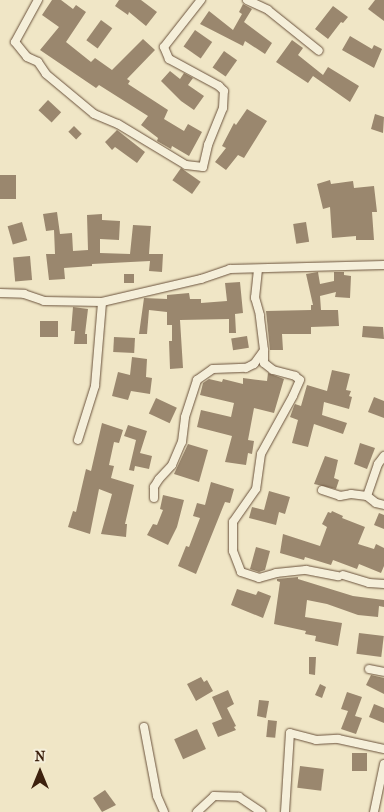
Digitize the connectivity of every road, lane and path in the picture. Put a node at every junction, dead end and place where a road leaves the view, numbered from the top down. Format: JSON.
{"nodes":[{"id":1,"x":38,"y":0,"type":"edge"},
{"id":2,"x":201,"y":0,"type":"edge"},
{"id":3,"x":247,"y":0,"type":"edge"},
{"id":4,"x":319,"y":51,"type":"dead end"},
{"id":5,"x":384,"y":265,"type":"edge"},
{"id":6,"x":258,"y":270,"type":"junction"},
{"id":7,"x":0,"y":293,"type":"edge"},
{"id":8,"x":102,"y":302,"type":"junction"},
{"id":9,"x":264,"y":350,"type":"junction"},
{"id":10,"x":78,"y":440,"type":"dead end"},
{"id":11,"x":384,"y":456,"type":"edge"},
{"id":12,"x":322,"y":490,"type":"dead end"},
{"id":13,"x":367,"y":496,"type":"junction"},
{"id":14,"x":154,"y":498,"type":"dead end"},
{"id":15,"x":384,"y":505,"type":"edge"},
{"id":16,"x":384,"y":584,"type":"edge"},
{"id":17,"x":369,"y":669,"type":"dead end"},
{"id":18,"x":384,"y":672,"type":"edge"},
{"id":19,"x":144,"y":727,"type":"dead end"},
{"id":20,"x":384,"y":749,"type":"edge"},
{"id":21,"x":384,"y":764,"type":"edge"},
{"id":22,"x":164,"y":812,"type":"edge"},
{"id":23,"x":197,"y":812,"type":"edge"},
{"id":24,"x":261,"y":812,"type":"edge"},
{"id":25,"x":284,"y":812,"type":"edge"},
{"id":26,"x":374,"y":812,"type":"edge"}],
"edges":[{"from":1,"to":2,"type":"street"},
{"from":3,"to":4,"type":"street"},
{"from":5,"to":6,"type":"street"},
{"from":6,"to":8,"type":"street"},
{"from":6,"to":9,"type":"street"},
{"from":7,"to":8,"type":"street"},
{"from":8,"to":10,"type":"street"},
{"from":9,"to":14,"type":"street"},
{"from":9,"to":16,"type":"street"},
{"from":11,"to":13,"type":"street"},
{"from":12,"to":13,"type":"street"},
{"from":13,"to":15,"type":"street"},
{"from":17,"to":18,"type":"street"},
{"from":19,"to":22,"type":"street"},
{"from":20,"to":25,"type":"street"},
{"from":21,"to":26,"type":"street"},
{"from":23,"to":24,"type":"street"}]}
